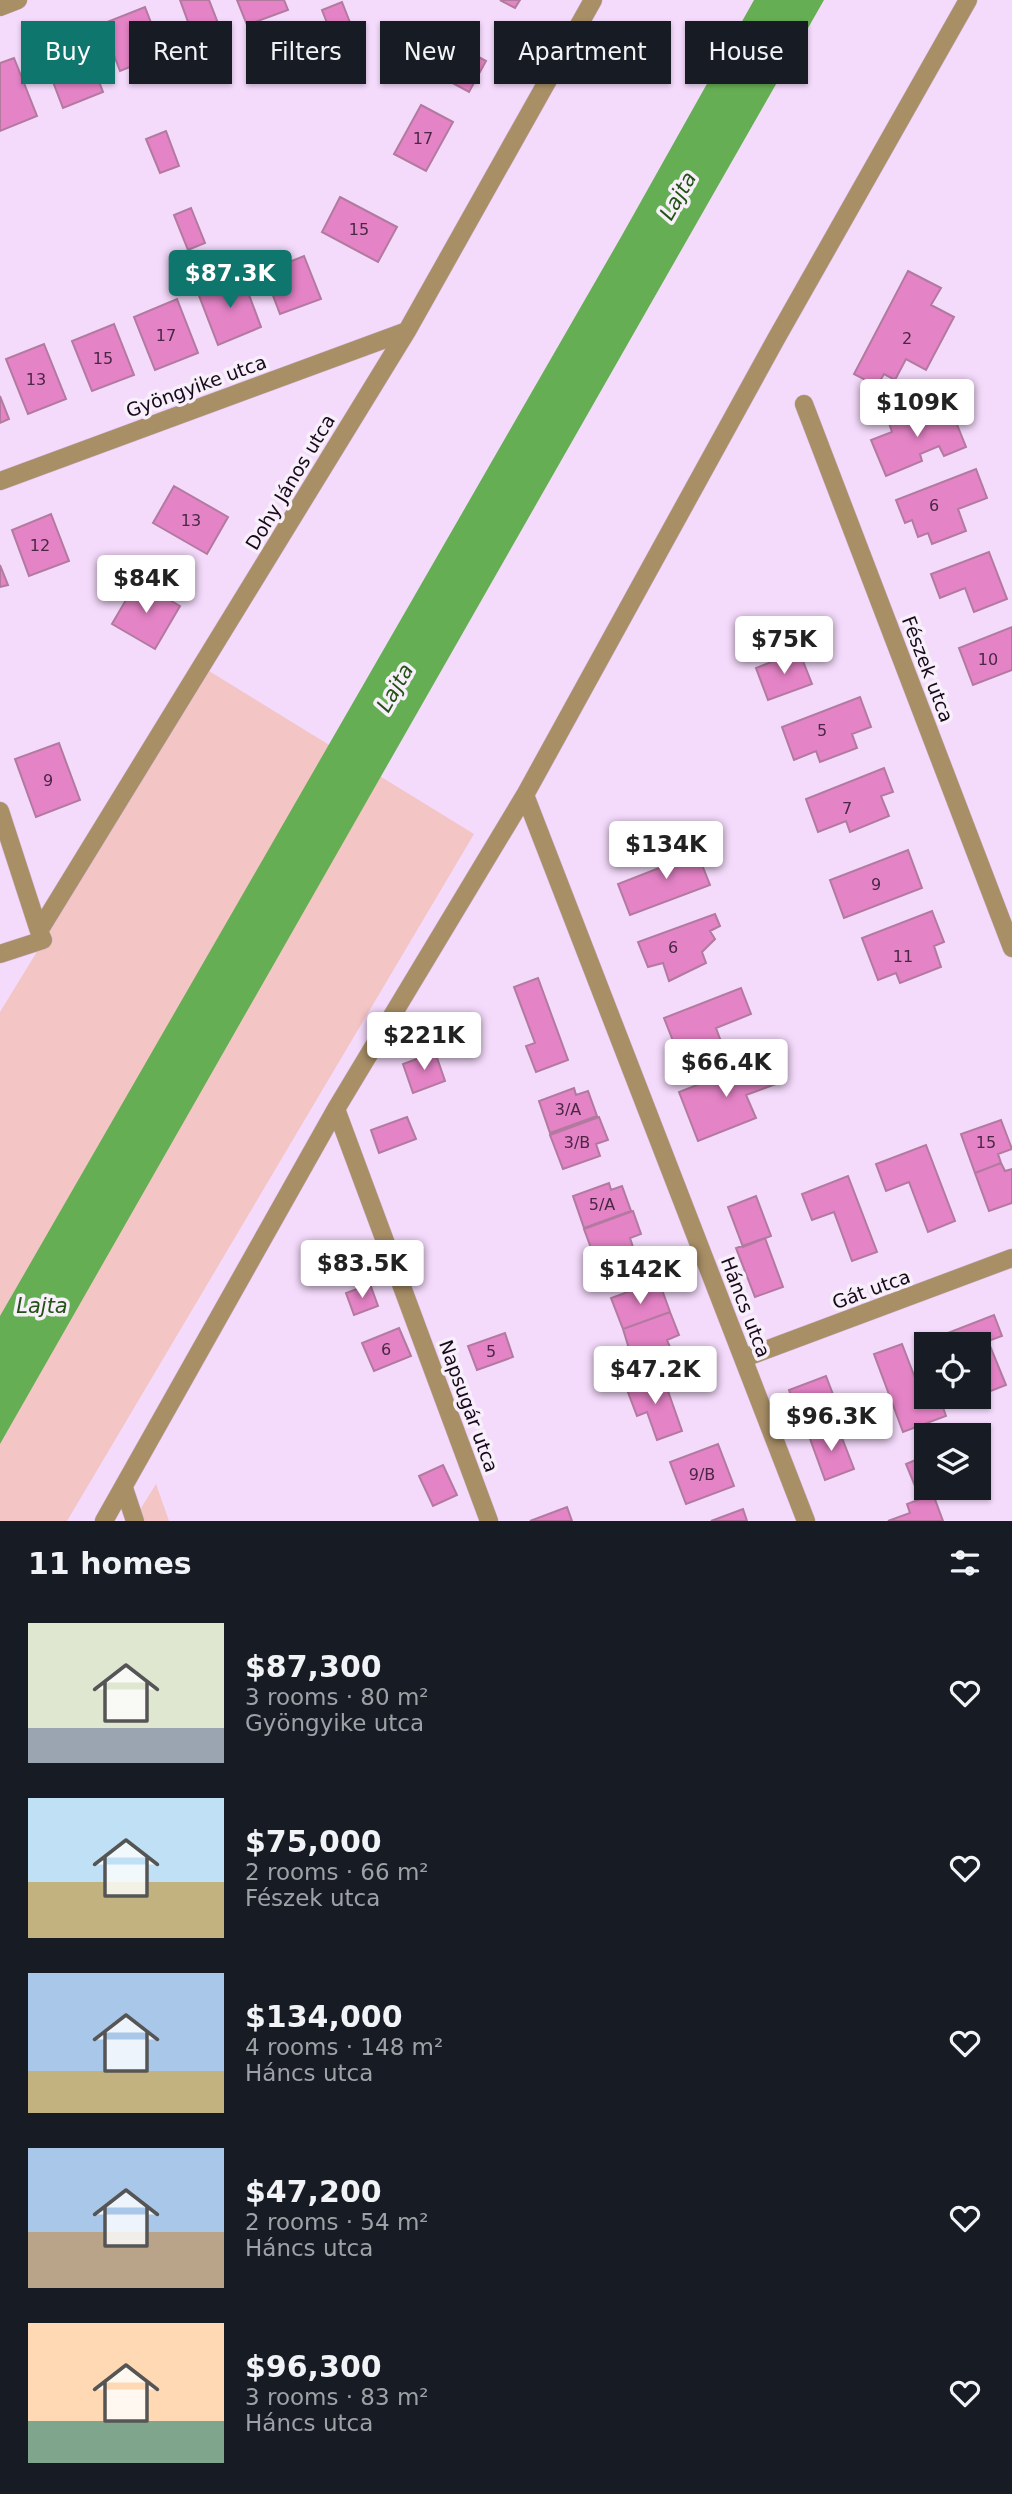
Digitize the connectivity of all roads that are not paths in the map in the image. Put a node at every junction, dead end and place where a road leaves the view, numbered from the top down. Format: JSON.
{"nodes":[{"id":1,"x":18,"y":0,"type":"edge"},
{"id":2,"x":593,"y":0,"type":"edge"},
{"id":3,"x":968,"y":0,"type":"edge"},
{"id":4,"x":0,"y":7,"type":"edge"},
{"id":5,"x":407,"y":331,"type":"junction"},
{"id":6,"x":804,"y":404,"type":"dead end"},
{"id":7,"x":0,"y":481,"type":"edge"},
{"id":8,"x":525,"y":794,"type":"junction"},
{"id":9,"x":0,"y":811,"type":"edge"},
{"id":10,"x":39,"y":931,"type":"junction"},
{"id":11,"x":1012,"y":948,"type":"edge"},
{"id":12,"x":0,"y":954,"type":"edge"},
{"id":13,"x":337,"y":1110,"type":"junction"},
{"id":14,"x":1012,"y":1258,"type":"edge"},
{"id":15,"x":744,"y":1358,"type":"junction"},
{"id":16,"x":124,"y":1488,"type":"junction"},
{"id":17,"x":104,"y":1521,"type":"edge"},
{"id":18,"x":135,"y":1521,"type":"edge"},
{"id":19,"x":489,"y":1521,"type":"edge"},
{"id":20,"x":806,"y":1521,"type":"edge"}],
"edges":[{"from":1,"to":4,"type":"street"},
{"from":2,"to":5,"type":"street","name":"Dohy János utca"},
{"from":3,"to":8,"type":"street"},
{"from":5,"to":7,"type":"street","name":"Gyöngyike utca"},
{"from":5,"to":10,"type":"street","name":"Dohy János utca"},
{"from":6,"to":11,"type":"street","name":"Fészek utca"},
{"from":8,"to":13,"type":"street"},
{"from":8,"to":15,"type":"street","name":"Háncs utca"},
{"from":9,"to":10,"type":"street"},
{"from":10,"to":12,"type":"street","name":"Dohy János utca"},
{"from":13,"to":16,"type":"street"},
{"from":13,"to":19,"type":"street","name":"Napsugár utca"},
{"from":14,"to":15,"type":"street","name":"Gát utca"},
{"from":15,"to":20,"type":"street","name":"Háncs utca"},
{"from":16,"to":17,"type":"street"},
{"from":16,"to":18,"type":"street"}]}
